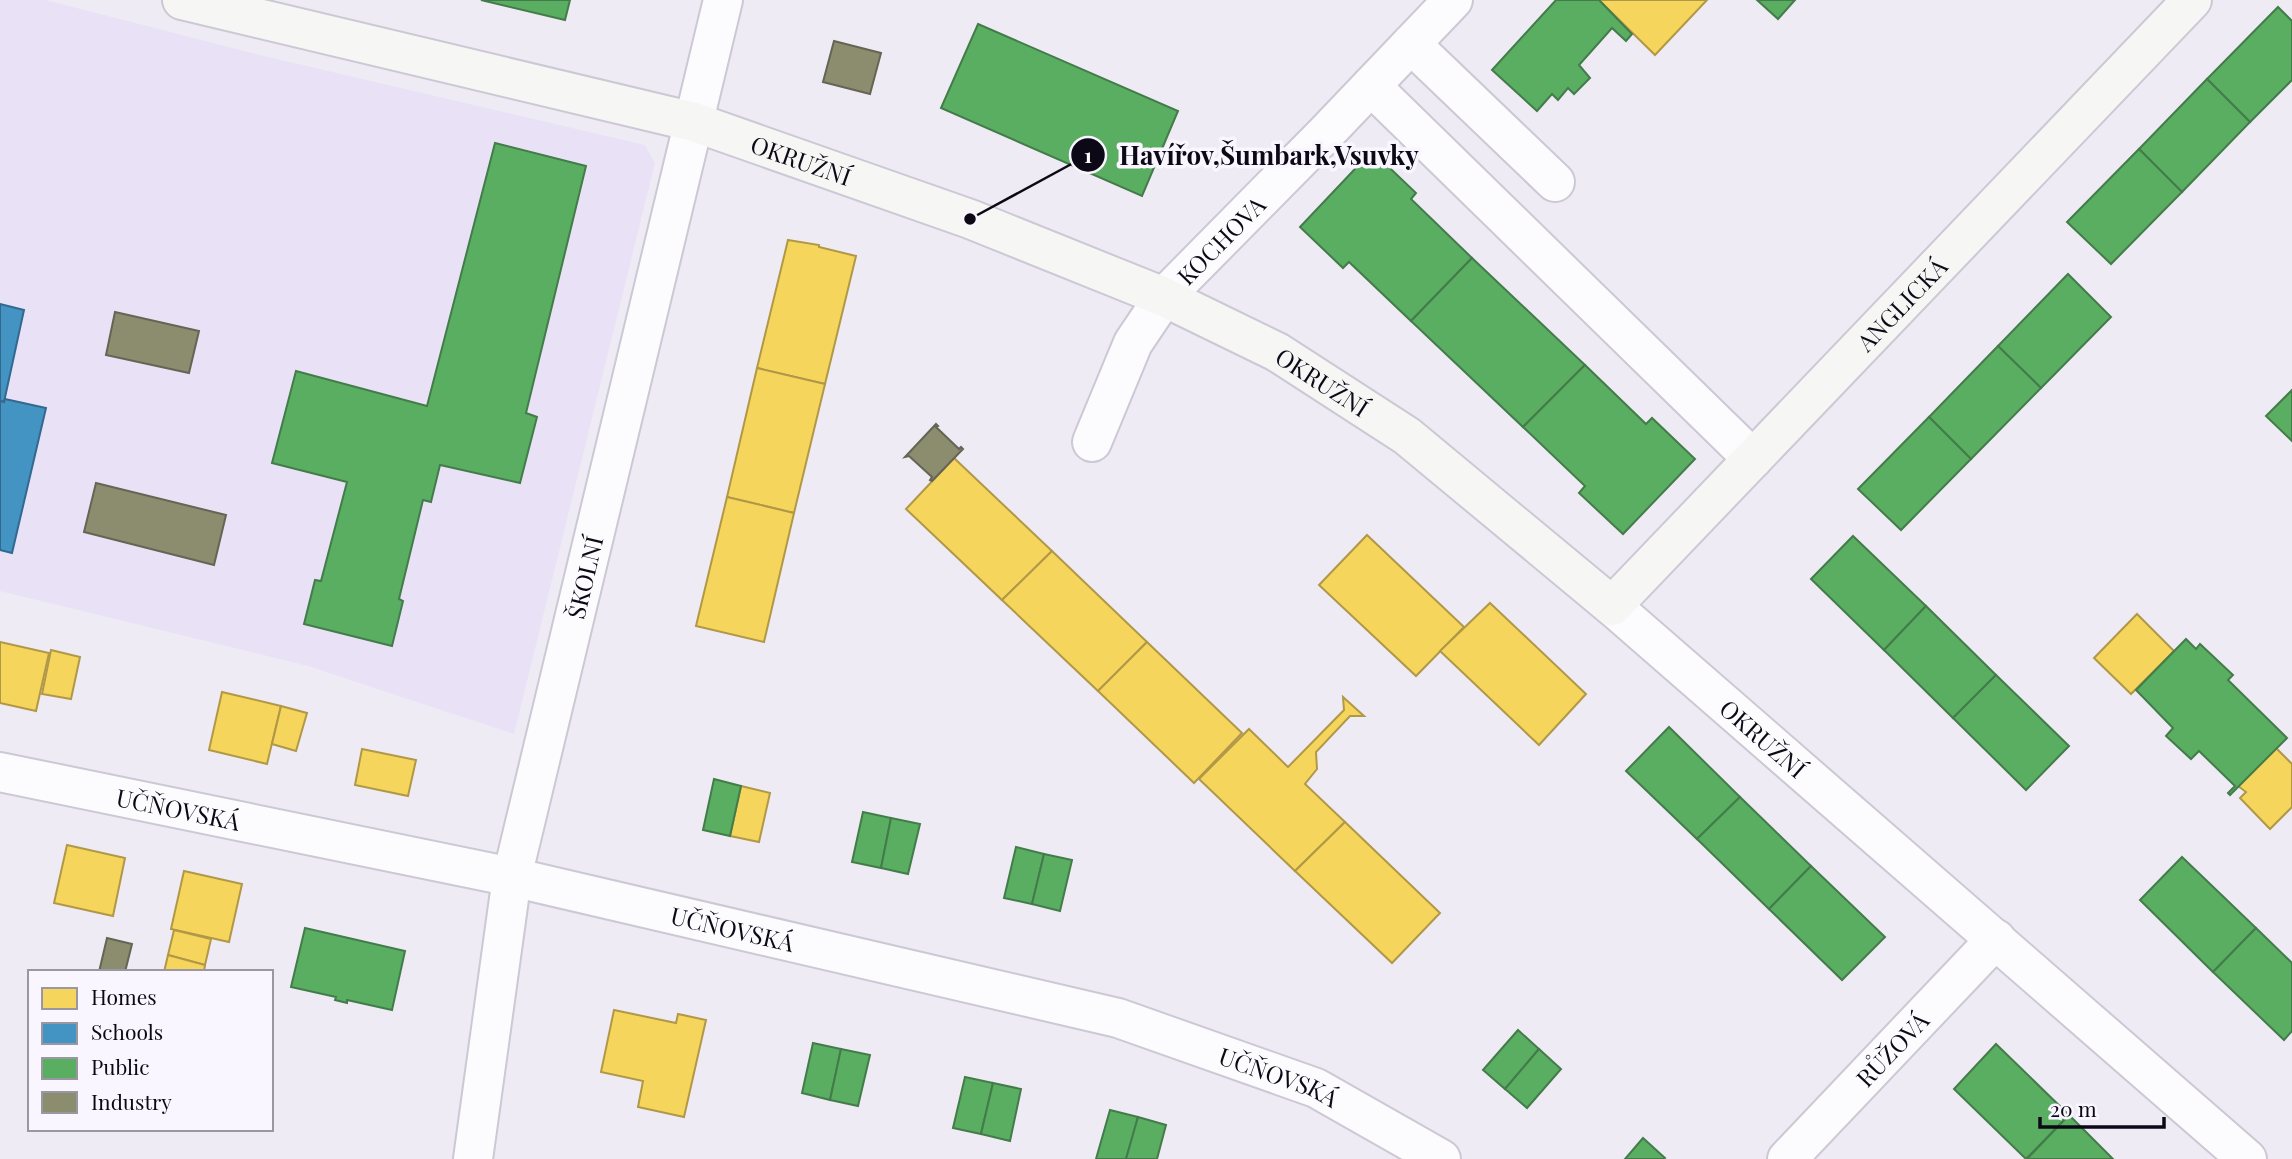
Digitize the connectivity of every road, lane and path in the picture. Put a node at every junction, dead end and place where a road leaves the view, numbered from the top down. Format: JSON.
{"nodes":[{"id":1,"x":182,"y":0,"type":"edge"},
{"id":2,"x":723,"y":0,"type":"edge"},
{"id":3,"x":1453,"y":0,"type":"edge"},
{"id":4,"x":2192,"y":0,"type":"edge"},
{"id":5,"x":1411,"y":44,"type":"junction"},
{"id":6,"x":1371,"y":86,"type":"junction"},
{"id":7,"x":694,"y":122,"type":"junction"},
{"id":8,"x":1555,"y":183,"type":"dead end"},
{"id":9,"x":1164,"y":297,"type":"junction"},
{"id":10,"x":1092,"y":442,"type":"dead end"},
{"id":11,"x":1753,"y":459,"type":"junction"},
{"id":12,"x":1612,"y":606,"type":"junction"},
{"id":13,"x":0,"y":772,"type":"edge"},
{"id":14,"x":512,"y":877,"type":"junction"},
{"id":15,"x":1996,"y":939,"type":"junction"},
{"id":16,"x":473,"y":1159,"type":"edge"},
{"id":17,"x":1441,"y":1159,"type":"edge"},
{"id":18,"x":1787,"y":1159,"type":"edge"},
{"id":19,"x":2247,"y":1159,"type":"edge"}],
"edges":[{"from":1,"to":7,"type":"street","name":"OKRUŽNÍ"},
{"from":2,"to":7,"type":"street","name":"ŠKOLNÍ"},
{"from":3,"to":5,"type":"street","name":"KOCHOVA"},
{"from":4,"to":11,"type":"street","name":"ANGLICKÁ"},
{"from":5,"to":6,"type":"street","name":"KOCHOVA"},
{"from":5,"to":8,"type":"street"},
{"from":6,"to":9,"type":"street","name":"KOCHOVA"},
{"from":6,"to":11,"type":"street"},
{"from":7,"to":9,"type":"street","name":"OKRUŽNÍ"},
{"from":7,"to":14,"type":"street","name":"ŠKOLNÍ"},
{"from":9,"to":10,"type":"street","name":"KOCHOVA"},
{"from":9,"to":12,"type":"street","name":"OKRUŽNÍ"},
{"from":11,"to":12,"type":"street","name":"ANGLICKÁ"},
{"from":12,"to":15,"type":"street","name":"OKRUŽNÍ"},
{"from":13,"to":14,"type":"street","name":"UČŇOVSKÁ"},
{"from":14,"to":16,"type":"street","name":"ŠKOLNÍ"},
{"from":14,"to":17,"type":"street","name":"UČŇOVSKÁ"},
{"from":15,"to":18,"type":"street","name":"RŮŽOVÁ"},
{"from":15,"to":19,"type":"street","name":"OKRUŽNÍ"}]}
